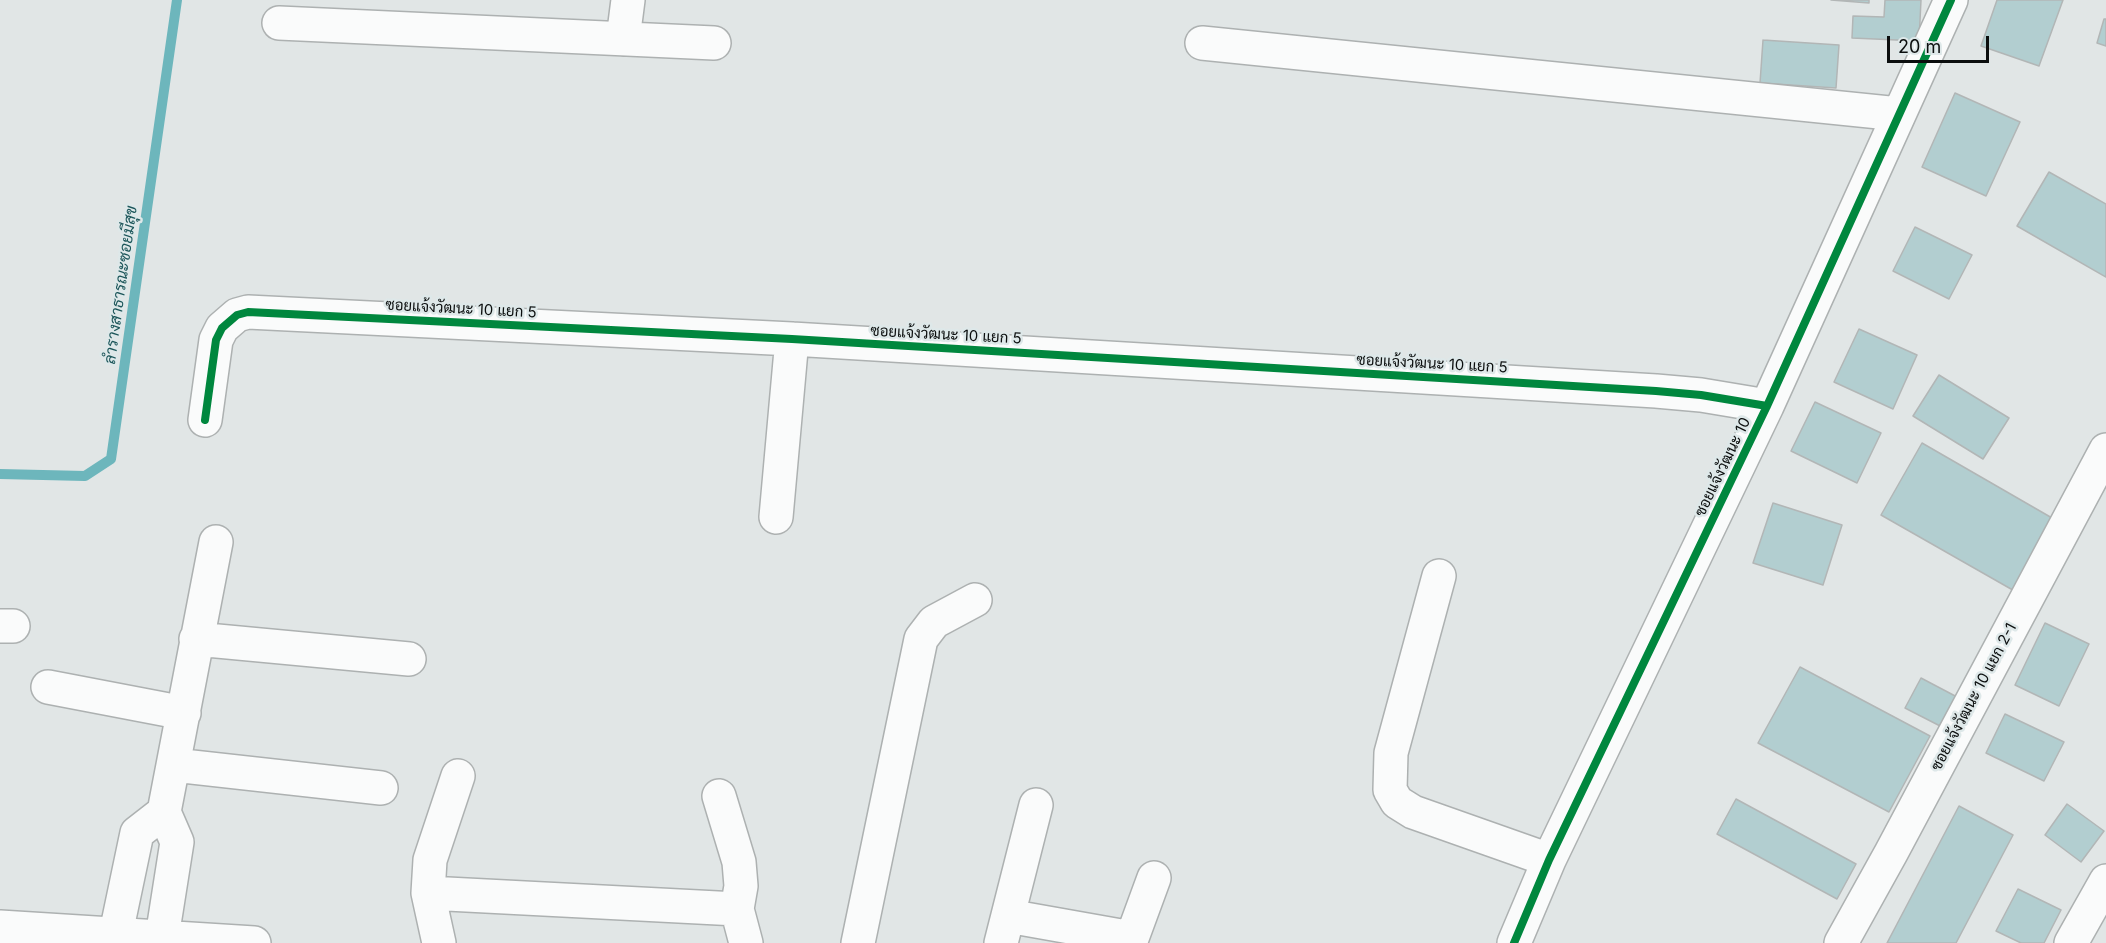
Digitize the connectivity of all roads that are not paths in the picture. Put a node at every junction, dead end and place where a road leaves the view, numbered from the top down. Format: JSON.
{"nodes":[{"id":1,"x":628,"y":0,"type":"edge"},
{"id":2,"x":1951,"y":0,"type":"edge"},
{"id":3,"x":279,"y":23,"type":"dead end"},
{"id":4,"x":623,"y":39,"type":"junction"},
{"id":5,"x":714,"y":43,"type":"dead end"},
{"id":6,"x":1202,"y":43,"type":"dead end"},
{"id":7,"x":1899,"y":114,"type":"junction"},
{"id":8,"x":792,"y":339,"type":"junction"},
{"id":9,"x":1767,"y":406,"type":"junction"},
{"id":10,"x":205,"y":420,"type":"dead end"},
{"id":11,"x":2106,"y":450,"type":"edge"},
{"id":12,"x":776,"y":517,"type":"dead end"},
{"id":13,"x":216,"y":542,"type":"dead end"},
{"id":14,"x":1439,"y":576,"type":"dead end"},
{"id":15,"x":975,"y":600,"type":"dead end"},
{"id":16,"x":196,"y":639,"type":"junction"},
{"id":17,"x":409,"y":659,"type":"dead end"},
{"id":18,"x":48,"y":687,"type":"dead end"},
{"id":19,"x":183,"y":712,"type":"junction"},
{"id":20,"x":174,"y":765,"type":"junction"},
{"id":21,"x":458,"y":776,"type":"dead end"},
{"id":22,"x":381,"y":788,"type":"dead end"},
{"id":23,"x":719,"y":796,"type":"dead end"},
{"id":24,"x":1036,"y":805,"type":"dead end"},
{"id":25,"x":164,"y":812,"type":"junction"},
{"id":26,"x":1549,"y":860,"type":"junction"},
{"id":27,"x":1154,"y":878,"type":"dead end"},
{"id":28,"x":2106,"y":881,"type":"edge"},
{"id":29,"x":428,"y":892,"type":"junction"},
{"id":30,"x":737,"y":909,"type":"junction"},
{"id":31,"x":0,"y":927,"type":"edge"},
{"id":32,"x":1004,"y":930,"type":"edge"},
{"id":33,"x":101,"y":936,"type":"edge"},
{"id":34,"x":162,"y":937,"type":"junction"},
{"id":35,"x":1131,"y":940,"type":"edge"},
{"id":36,"x":254,"y":943,"type":"edge"},
{"id":37,"x":439,"y":943,"type":"edge"},
{"id":38,"x":746,"y":943,"type":"edge"},
{"id":39,"x":858,"y":943,"type":"edge"},
{"id":40,"x":1514,"y":943,"type":"edge"},
{"id":41,"x":1841,"y":943,"type":"edge"},
{"id":42,"x":2071,"y":943,"type":"edge"}],
"edges":[{"from":1,"to":4,"type":"street"},
{"from":2,"to":7,"type":"street","name":"ซอยแจ้งวัฒนะ 10"},
{"from":3,"to":4,"type":"street"},
{"from":4,"to":5,"type":"street"},
{"from":6,"to":7,"type":"street"},
{"from":7,"to":9,"type":"street","name":"ซอยแจ้งวัฒนะ 10"},
{"from":8,"to":9,"type":"street","name":"ซอยแจ้งวัฒนะ 10 แยก 5"},
{"from":8,"to":10,"type":"street","name":"ซอยแจ้งวัฒนะ 10 แยก 5"},
{"from":8,"to":12,"type":"street"},
{"from":9,"to":26,"type":"street","name":"ซอยแจ้งวัฒนะ 10"},
{"from":11,"to":41,"type":"street","name":"ซอยแจ้งวัฒนะ 10 แยก 2-1"},
{"from":13,"to":16,"type":"street"},
{"from":14,"to":26,"type":"street"},
{"from":15,"to":39,"type":"street"},
{"from":16,"to":17,"type":"street"},
{"from":16,"to":19,"type":"street"},
{"from":18,"to":19,"type":"street"},
{"from":19,"to":20,"type":"street"},
{"from":20,"to":22,"type":"street"},
{"from":20,"to":25,"type":"street"},
{"from":21,"to":29,"type":"street"},
{"from":23,"to":30,"type":"street"},
{"from":24,"to":32,"type":"street"},
{"from":25,"to":33,"type":"street"},
{"from":25,"to":34,"type":"street"},
{"from":26,"to":40,"type":"street","name":"ซอยแจ้งวัฒนะ 10"},
{"from":27,"to":35,"type":"street"},
{"from":28,"to":42,"type":"street"},
{"from":29,"to":30,"type":"street"},
{"from":29,"to":37,"type":"street"},
{"from":30,"to":38,"type":"street"},
{"from":31,"to":33,"type":"street"},
{"from":32,"to":35,"type":"street"},
{"from":33,"to":34,"type":"street"},
{"from":34,"to":36,"type":"street"}]}
